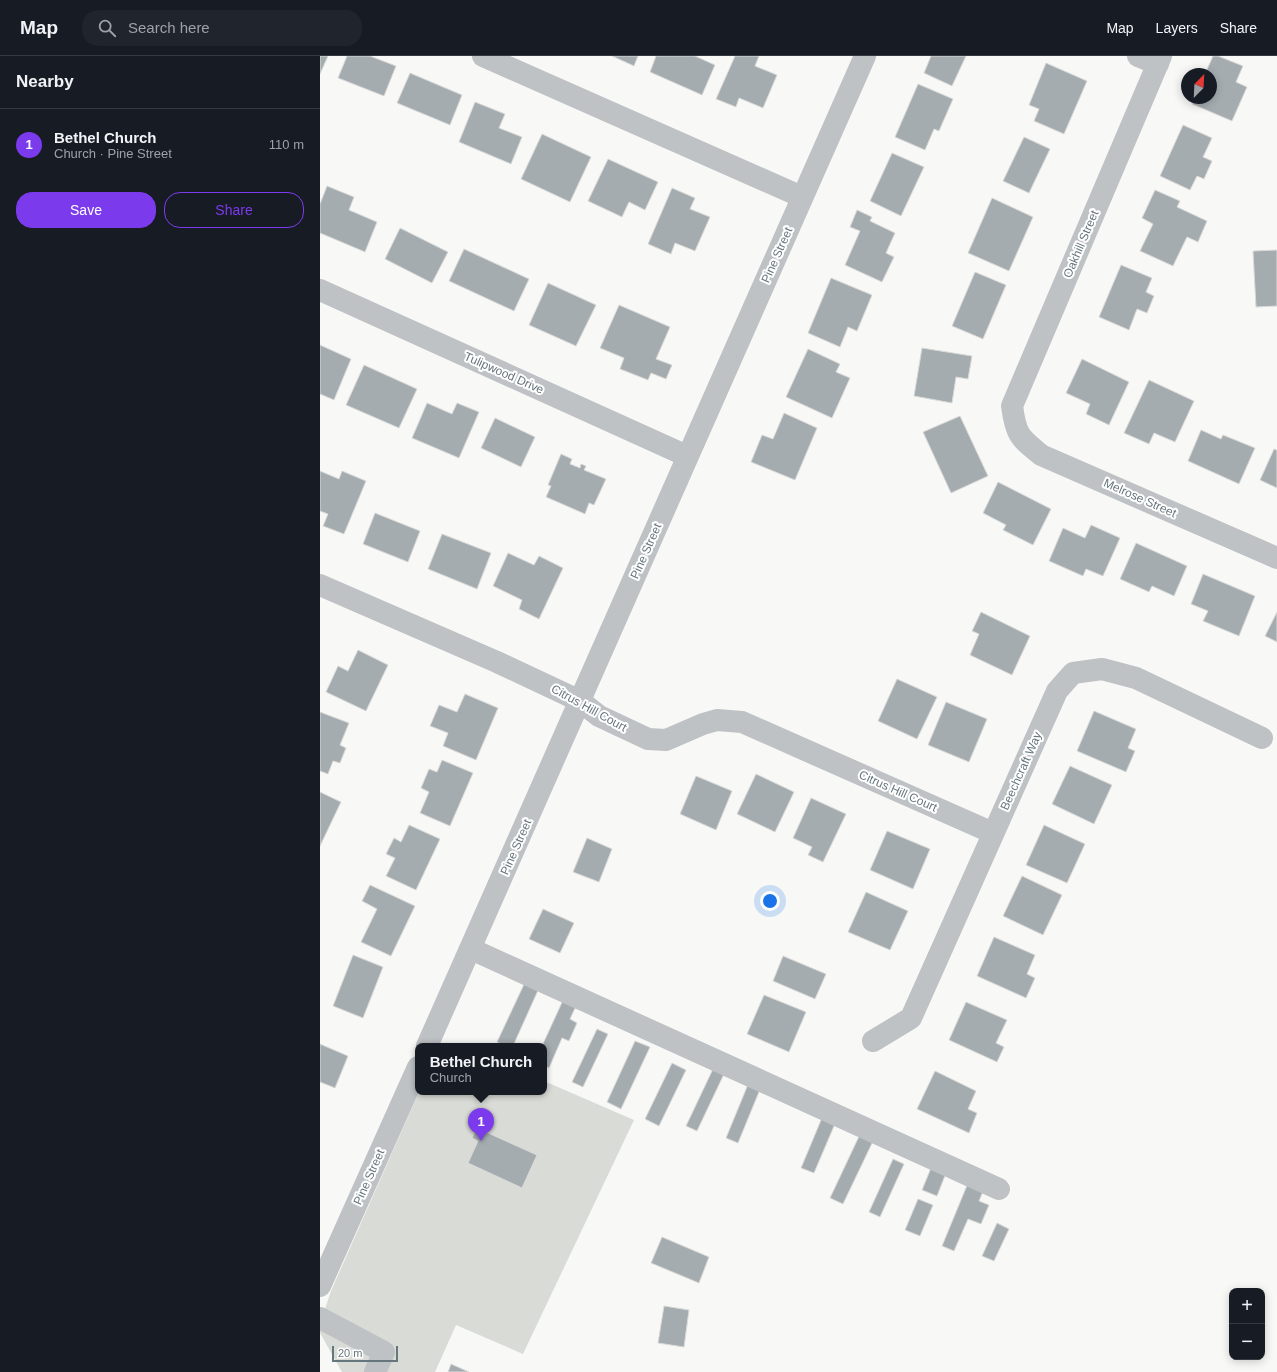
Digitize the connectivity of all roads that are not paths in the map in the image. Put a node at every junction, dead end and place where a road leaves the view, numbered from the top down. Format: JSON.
{"nodes":[{"id":1,"x":483,"y":56,"type":"edge"},
{"id":2,"x":865,"y":56,"type":"edge"},
{"id":3,"x":1152,"y":59,"type":"edge"},
{"id":4,"x":802,"y":197,"type":"junction"},
{"id":5,"x":320,"y":290,"type":"edge"},
{"id":6,"x":1014,"y":424,"type":"joint"},
{"id":7,"x":687,"y":456,"type":"junction"},
{"id":8,"x":1277,"y":558,"type":"edge"},
{"id":9,"x":320,"y":585,"type":"edge"},
{"id":10,"x":580,"y":701,"type":"junction"},
{"id":11,"x":1262,"y":738,"type":"dead end"},
{"id":12,"x":993,"y":832,"type":"junction"},
{"id":13,"x":471,"y":949,"type":"junction"},
{"id":14,"x":873,"y":1041,"type":"dead end"},
{"id":15,"x":428,"y":1043,"type":"edge"},
{"id":16,"x":415,"y":1074,"type":"edge"},
{"id":17,"x":999,"y":1189,"type":"dead end"},
{"id":18,"x":320,"y":1286,"type":"edge"},
{"id":19,"x":320,"y":1318,"type":"edge"},
{"id":20,"x":375,"y":1372,"type":"edge"}],
"edges":[{"from":1,"to":4,"type":"street"},
{"from":2,"to":4,"type":"street","name":"Pine Street"},
{"from":3,"to":6,"type":"street","name":"Oakhill Street"},
{"from":4,"to":7,"type":"street","name":"Pine Street"},
{"from":5,"to":7,"type":"street","name":"Tulipwood Drive"},
{"from":6,"to":8,"type":"street","name":"Melrose Street"},
{"from":7,"to":10,"type":"street","name":"Pine Street"},
{"from":9,"to":10,"type":"street","name":"Citrus Hill Court"},
{"from":10,"to":12,"type":"street","name":"Citrus Hill Court"},
{"from":10,"to":13,"type":"street","name":"Pine Street"},
{"from":11,"to":12,"type":"street","name":"Beechcraft Way"},
{"from":12,"to":14,"type":"street","name":"Beechcraft Way"},
{"from":13,"to":15,"type":"street","name":"Pine Street"},
{"from":13,"to":17,"type":"street"},
{"from":16,"to":18,"type":"street","name":"Pine Street"},
{"from":19,"to":20,"type":"street"}]}
